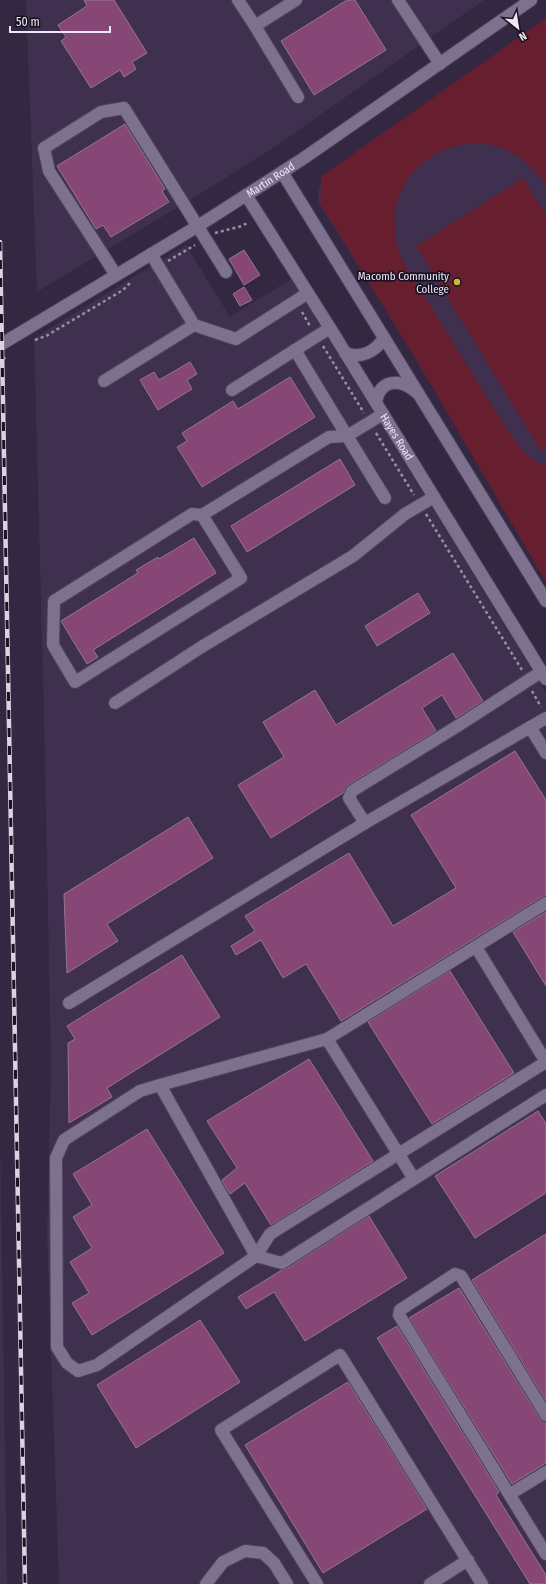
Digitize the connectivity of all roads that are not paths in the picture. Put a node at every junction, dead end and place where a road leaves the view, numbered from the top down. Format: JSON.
{"nodes":[{"id":1,"x":238,"y":0,"type":"edge"},
{"id":2,"x":296,"y":0,"type":"edge"},
{"id":3,"x":531,"y":0,"type":"edge"},
{"id":4,"x":402,"y":1,"type":"edge"},
{"id":5,"x":255,"y":26,"type":"junction"},
{"id":6,"x":440,"y":64,"type":"junction"},
{"id":7,"x":298,"y":97,"type":"dead end"},
{"id":8,"x":282,"y":172,"type":"junction"},
{"id":9,"x":246,"y":195,"type":"junction"},
{"id":10,"x":198,"y":226,"type":"junction"},
{"id":11,"x":151,"y":254,"type":"junction"},
{"id":12,"x":226,"y":272,"type":"dead end"},
{"id":13,"x":116,"y":275,"type":"junction"},
{"id":14,"x":308,"y":293,"type":"junction"},
{"id":15,"x":194,"y":326,"type":"junction"},
{"id":16,"x":330,"y":328,"type":"junction"},
{"id":17,"x":384,"y":338,"type":"junction"},
{"id":18,"x":0,"y":345,"type":"edge"},
{"id":19,"x":295,"y":350,"type":"junction"},
{"id":20,"x":345,"y":353,"type":"junction"},
{"id":21,"x":104,"y":381,"type":"dead end"},
{"id":22,"x":232,"y":390,"type":"dead end"},
{"id":23,"x":422,"y":399,"type":"junction"},
{"id":24,"x":376,"y":402,"type":"junction"},
{"id":25,"x":383,"y":414,"type":"junction"},
{"id":26,"x":347,"y":436,"type":"junction"},
{"id":27,"x":434,"y":497,"type":"junction"},
{"id":28,"x":385,"y":498,"type":"dead end"},
{"id":29,"x":202,"y":515,"type":"junction"},
{"id":30,"x":546,"y":601,"type":"edge"},
{"id":31,"x":544,"y":676,"type":"edge"},
{"id":32,"x":115,"y":703,"type":"dead end"},
{"id":33,"x":544,"y":713,"type":"edge"},
{"id":34,"x":530,"y":727,"type":"junction"},
{"id":35,"x":546,"y":753,"type":"edge"},
{"id":36,"x":365,"y":823,"type":"junction"},
{"id":37,"x":546,"y":903,"type":"edge"},
{"id":38,"x":476,"y":947,"type":"junction"},
{"id":39,"x":69,"y":1003,"type":"dead end"},
{"id":40,"x":327,"y":1039,"type":"junction"},
{"id":41,"x":546,"y":1062,"type":"edge"},
{"id":42,"x":160,"y":1085,"type":"junction"},
{"id":43,"x":546,"y":1095,"type":"edge"},
{"id":44,"x":398,"y":1154,"type":"junction"},
{"id":45,"x":414,"y":1179,"type":"junction"},
{"id":46,"x":256,"y":1256,"type":"junction"},
{"id":47,"x":546,"y":1415,"type":"edge"},
{"id":48,"x":546,"y":1472,"type":"edge"},
{"id":49,"x":510,"y":1494,"type":"junction"},
{"id":50,"x":546,"y":1554,"type":"edge"},
{"id":51,"x":468,"y":1560,"type":"junction"},
{"id":52,"x":206,"y":1584,"type":"edge"},
{"id":53,"x":287,"y":1584,"type":"edge"},
{"id":54,"x":317,"y":1584,"type":"edge"},
{"id":55,"x":430,"y":1584,"type":"edge"},
{"id":56,"x":482,"y":1584,"type":"edge"}],
"edges":[{"from":1,"to":5,"type":"street"},
{"from":2,"to":5,"type":"street"},
{"from":3,"to":6,"type":"street","name":"Martin Road"},
{"from":4,"to":6,"type":"street"},
{"from":5,"to":7,"type":"street"},
{"from":6,"to":8,"type":"street","name":"Martin Road"},
{"from":8,"to":9,"type":"street","name":"Martin Road"},
{"from":8,"to":17,"type":"street"},
{"from":9,"to":10,"type":"street","name":"Martin Road"},
{"from":9,"to":14,"type":"street","name":"Hayes Road"},
{"from":10,"to":11,"type":"street","name":"Martin Road"},
{"from":10,"to":12,"type":"street"},
{"from":10,"to":13,"type":"street"},
{"from":11,"to":13,"type":"street","name":"Martin Road"},
{"from":11,"to":15,"type":"street"},
{"from":13,"to":18,"type":"street","name":"Martin Road"},
{"from":14,"to":15,"type":"street"},
{"from":14,"to":16,"type":"street","name":"Hayes Road"},
{"from":15,"to":21,"type":"street"},
{"from":16,"to":19,"type":"street"},
{"from":16,"to":20,"type":"street","name":"Hayes Road"},
{"from":17,"to":20,"type":"street"},
{"from":17,"to":23,"type":"street"},
{"from":19,"to":22,"type":"street"},
{"from":19,"to":26,"type":"street"},
{"from":20,"to":24,"type":"street","name":"Hayes Road"},
{"from":23,"to":24,"type":"street"},
{"from":23,"to":30,"type":"street"},
{"from":24,"to":25,"type":"street","name":"Hayes Road"},
{"from":25,"to":26,"type":"street"},
{"from":25,"to":27,"type":"street","name":"Hayes Road"},
{"from":26,"to":28,"type":"street"},
{"from":26,"to":29,"type":"street"},
{"from":27,"to":31,"type":"street","name":"Hayes Road"},
{"from":27,"to":32,"type":"street"},
{"from":29,"to":29,"type":"street"},
{"from":31,"to":36,"type":"street"},
{"from":33,"to":34,"type":"street"},
{"from":34,"to":35,"type":"street"},
{"from":34,"to":36,"type":"street"},
{"from":36,"to":39,"type":"street"},
{"from":37,"to":38,"type":"street"},
{"from":38,"to":40,"type":"street"},
{"from":38,"to":41,"type":"street"},
{"from":40,"to":42,"type":"street"},
{"from":40,"to":44,"type":"street"},
{"from":41,"to":44,"type":"street"},
{"from":42,"to":46,"type":"street"},
{"from":42,"to":46,"type":"street"},
{"from":43,"to":45,"type":"street"},
{"from":44,"to":45,"type":"street"},
{"from":44,"to":46,"type":"street"},
{"from":45,"to":46,"type":"street"},
{"from":47,"to":49,"type":"street"},
{"from":48,"to":49,"type":"street"},
{"from":49,"to":50,"type":"street"},
{"from":51,"to":54,"type":"street"},
{"from":51,"to":55,"type":"street"},
{"from":51,"to":56,"type":"street"},
{"from":52,"to":53,"type":"street"}]}
